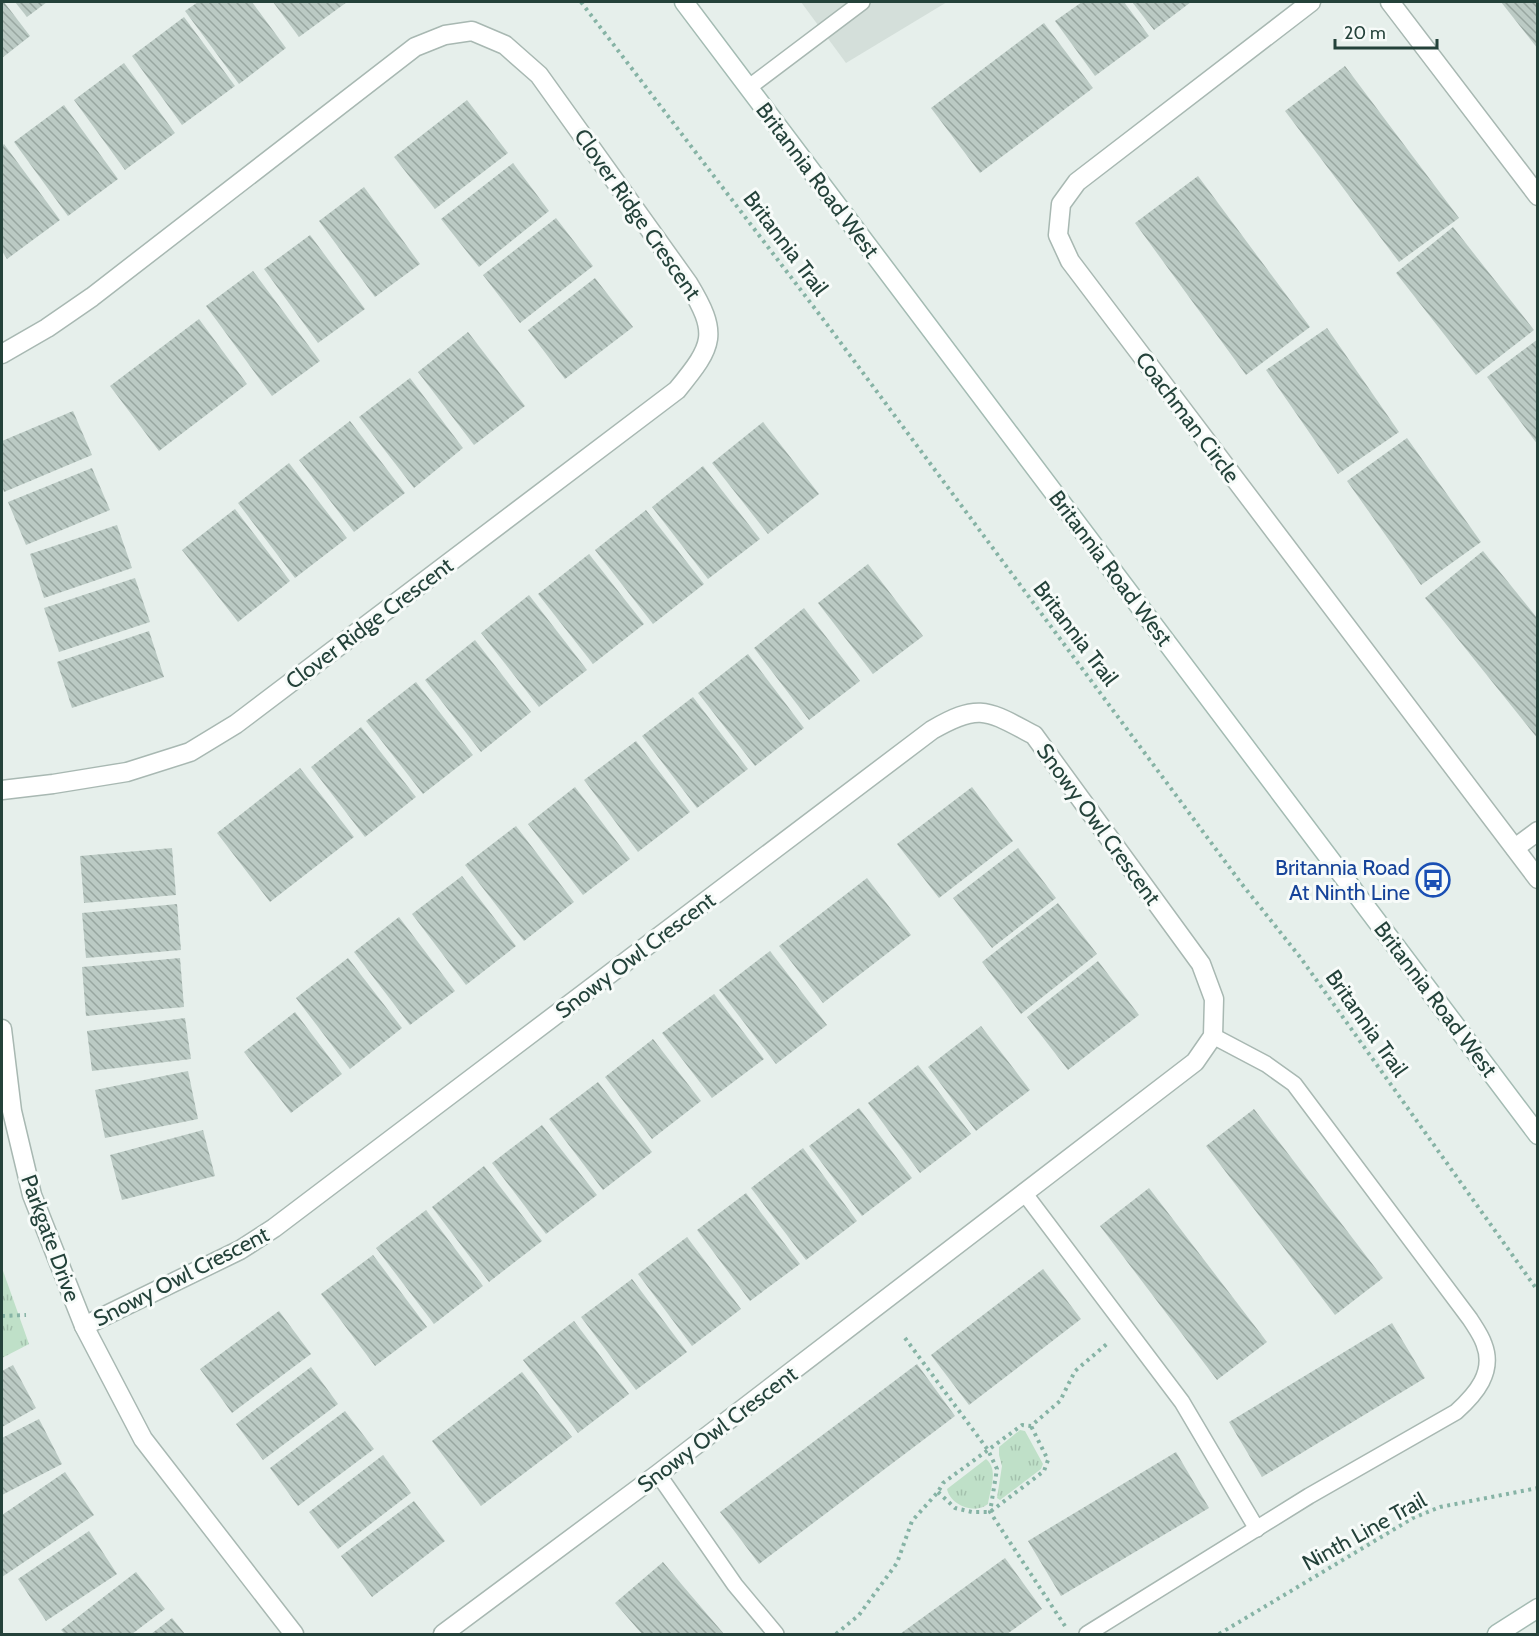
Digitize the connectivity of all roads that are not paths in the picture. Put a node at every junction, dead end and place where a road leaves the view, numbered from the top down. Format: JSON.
{"nodes":[{"id":1,"x":684,"y":2,"type":"edge"},
{"id":2,"x":862,"y":2,"type":"edge"},
{"id":3,"x":1311,"y":2,"type":"edge"},
{"id":4,"x":1390,"y":2,"type":"edge"},
{"id":5,"x":748,"y":88,"type":"junction"},
{"id":6,"x":1538,"y":196,"type":"edge"},
{"id":7,"x":2,"y":354,"type":"edge"},
{"id":8,"x":2,"y":790,"type":"edge"},
{"id":9,"x":1538,"y":831,"type":"edge"},
{"id":10,"x":1515,"y":848,"type":"junction"},
{"id":11,"x":1538,"y":879,"type":"edge"},
{"id":12,"x":2,"y":1029,"type":"edge"},
{"id":13,"x":1213,"y":1036,"type":"junction"},
{"id":14,"x":1538,"y":1135,"type":"edge"},
{"id":15,"x":1025,"y":1194,"type":"junction"},
{"id":16,"x":84,"y":1326,"type":"junction"},
{"id":17,"x":658,"y":1474,"type":"junction"},
{"id":18,"x":1257,"y":1529,"type":"junction"},
{"id":19,"x":1538,"y":1608,"type":"edge"},
{"id":20,"x":294,"y":1635,"type":"edge"},
{"id":21,"x":443,"y":1635,"type":"edge"},
{"id":22,"x":776,"y":1635,"type":"edge"},
{"id":23,"x":1087,"y":1635,"type":"edge"},
{"id":24,"x":1497,"y":1635,"type":"edge"}],
"edges":[{"from":1,"to":5,"type":"street","name":"Britannia Road West"},
{"from":2,"to":5,"type":"lane"},
{"from":3,"to":10,"type":"street","name":"Coachman Circle"},
{"from":4,"to":6,"type":"street"},
{"from":5,"to":14,"type":"street","name":"Britannia Road West"},
{"from":7,"to":8,"type":"street","name":"Clover Ridge Crescent"},
{"from":9,"to":10,"type":"street"},
{"from":10,"to":11,"type":"street","name":"Coachman Circle"},
{"from":12,"to":16,"type":"street","name":"Parkgate Drive"},
{"from":13,"to":15,"type":"street","name":"Snowy Owl Crescent"},
{"from":13,"to":16,"type":"street","name":"Snowy Owl Crescent"},
{"from":13,"to":18,"type":"lane"},
{"from":15,"to":17,"type":"street","name":"Snowy Owl Crescent"},
{"from":15,"to":18,"type":"lane"},
{"from":16,"to":20,"type":"street","name":"Parkgate Drive"},
{"from":17,"to":21,"type":"street","name":"Snowy Owl Crescent"},
{"from":17,"to":22,"type":"lane"},
{"from":18,"to":23,"type":"lane"},
{"from":19,"to":24,"type":"street"}]}
